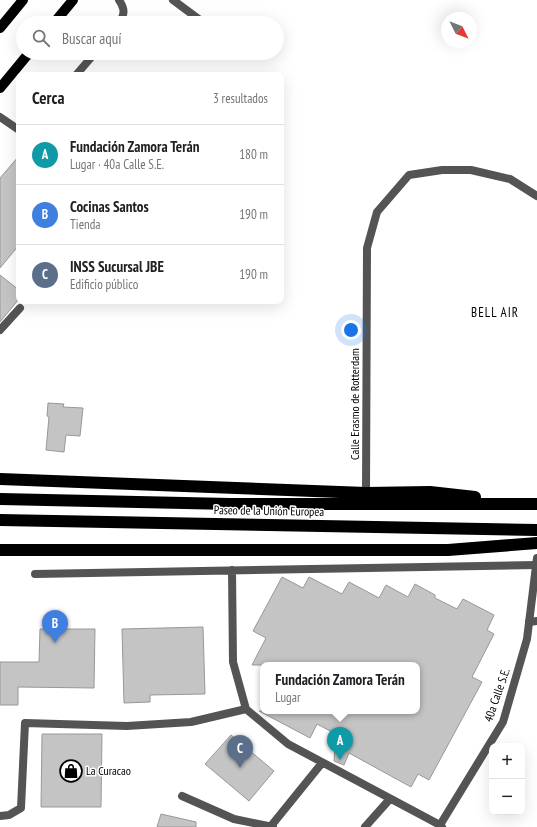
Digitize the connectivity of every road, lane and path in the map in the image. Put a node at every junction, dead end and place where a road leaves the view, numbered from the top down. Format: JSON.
{"nodes":[{"id":1,"x":23,"y":0,"type":"edge"},
{"id":2,"x":74,"y":0,"type":"edge"},
{"id":3,"x":119,"y":0,"type":"edge"},
{"id":4,"x":176,"y":1,"type":"edge"},
{"id":5,"x":60,"y":16,"type":"edge"},
{"id":6,"x":123,"y":16,"type":"edge"},
{"id":7,"x":195,"y":16,"type":"edge"},
{"id":8,"x":0,"y":28,"type":"edge"},
{"id":9,"x":23,"y":60,"type":"edge"},
{"id":10,"x":89,"y":60,"type":"edge"},
{"id":11,"x":79,"y":72,"type":"edge"},
{"id":12,"x":0,"y":88,"type":"edge"},
{"id":13,"x":0,"y":117,"type":"edge"},
{"id":14,"x":16,"y":128,"type":"edge"},
{"id":15,"x":537,"y":196,"type":"edge"},
{"id":16,"x":20,"y":308,"type":"dead end"},
{"id":17,"x":0,"y":330,"type":"edge"},
{"id":18,"x":0,"y":480,"type":"edge"},
{"id":19,"x":366,"y":493,"type":"junction"},
{"id":20,"x":0,"y":499,"type":"edge"},
{"id":21,"x":522,"y":503,"type":"junction"},
{"id":22,"x":537,"y":504,"type":"edge"},
{"id":23,"x":0,"y":520,"type":"edge"},
{"id":24,"x":537,"y":530,"type":"edge"},
{"id":25,"x":537,"y":543,"type":"edge"},
{"id":26,"x":0,"y":550,"type":"edge"},
{"id":27,"x":537,"y":563,"type":"edge"},
{"id":28,"x":232,"y":570,"type":"junction"},
{"id":29,"x":35,"y":574,"type":"dead end"},
{"id":30,"x":533,"y":622,"type":"edge"},
{"id":31,"x":246,"y":709,"type":"junction"},
{"id":32,"x":322,"y":763,"type":"junction"},
{"id":33,"x":182,"y":796,"type":"dead end"},
{"id":34,"x":389,"y":800,"type":"junction"},
{"id":35,"x":0,"y":816,"type":"edge"},
{"id":36,"x":272,"y":826,"type":"edge"},
{"id":37,"x":441,"y":826,"type":"edge"},
{"id":38,"x":365,"y":827,"type":"edge"}],
"edges":[{"from":1,"to":8,"type":"main road"},
{"from":2,"to":5,"type":"main road"},
{"from":3,"to":6,"type":"street"},
{"from":4,"to":7,"type":"street"},
{"from":9,"to":12,"type":"main road"},
{"from":10,"to":11,"type":"street"},
{"from":13,"to":14,"type":"street"},
{"from":15,"to":19,"type":"street","name":"Calle Erasmo de Rotterdam"},
{"from":16,"to":17,"type":"street"},
{"from":18,"to":19,"type":"highway","name":"Paseo de la Unión Europea"},
{"from":19,"to":21,"type":"highway","name":"Paseo de la Unión Europea"},
{"from":20,"to":21,"type":"highway","name":"Paseo de la Unión Europea"},
{"from":21,"to":22,"type":"highway","name":"Paseo de la Unión Europea"},
{"from":23,"to":24,"type":"highway","name":"Paseo de la Unión Europea"},
{"from":25,"to":26,"type":"highway"},
{"from":27,"to":28,"type":"street"},
{"from":27,"to":30,"type":"street","name":"40a Calle S.E."},
{"from":28,"to":29,"type":"street"},
{"from":28,"to":31,"type":"street"},
{"from":30,"to":37,"type":"street","name":"40a Calle S.E."},
{"from":31,"to":32,"type":"street"},
{"from":31,"to":35,"type":"street"},
{"from":32,"to":34,"type":"street"},
{"from":32,"to":36,"type":"street"},
{"from":33,"to":36,"type":"street"},
{"from":34,"to":37,"type":"street"},
{"from":34,"to":38,"type":"street"}]}
